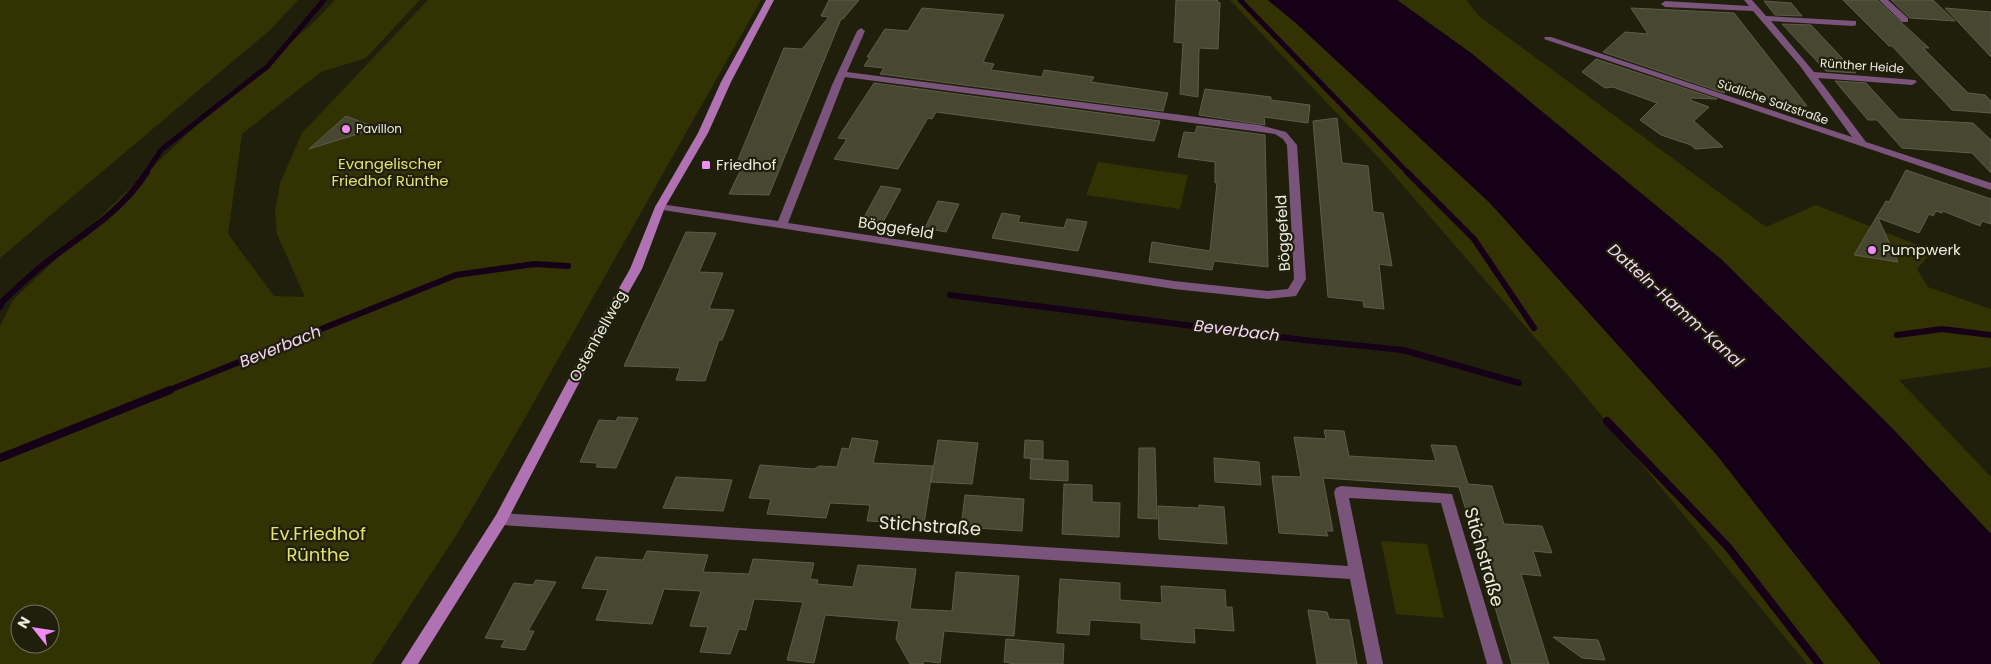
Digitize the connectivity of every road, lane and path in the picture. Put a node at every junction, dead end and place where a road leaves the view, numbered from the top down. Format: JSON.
{"nodes":[{"id":1,"x":770,"y":0,"type":"edge"},
{"id":2,"x":1748,"y":0,"type":"edge"},
{"id":3,"x":1883,"y":0,"type":"edge"},
{"id":4,"x":1665,"y":4,"type":"dead end"},
{"id":5,"x":1756,"y":9,"type":"junction"},
{"id":6,"x":1764,"y":18,"type":"junction"},
{"id":7,"x":1905,"y":20,"type":"dead end"},
{"id":8,"x":1853,"y":23,"type":"dead end"},
{"id":9,"x":861,"y":31,"type":"dead end"},
{"id":10,"x":1548,"y":39,"type":"dead end"},
{"id":11,"x":842,"y":74,"type":"junction"},
{"id":12,"x":1810,"y":75,"type":"junction"},
{"id":13,"x":1912,"y":82,"type":"dead end"},
{"id":14,"x":1863,"y":145,"type":"junction"},
{"id":15,"x":1991,"y":187,"type":"edge"},
{"id":16,"x":660,"y":207,"type":"junction"},
{"id":17,"x":782,"y":225,"type":"junction"},
{"id":18,"x":501,"y":519,"type":"junction"},
{"id":19,"x":1357,"y":573,"type":"junction"},
{"id":20,"x":409,"y":664,"type":"edge"},
{"id":21,"x":1375,"y":664,"type":"edge"},
{"id":22,"x":1494,"y":664,"type":"edge"}],
"edges":[{"from":1,"to":16,"type":"main road","name":"Ostenhellweg"},
{"from":2,"to":5,"type":"street","name":"Rünther Heide"},
{"from":3,"to":7,"type":"street"},
{"from":4,"to":5,"type":"street"},
{"from":5,"to":6,"type":"street","name":"Rünther Heide"},
{"from":6,"to":8,"type":"street"},
{"from":6,"to":12,"type":"street","name":"Rünther Heide"},
{"from":9,"to":11,"type":"street"},
{"from":10,"to":14,"type":"street","name":"Südliche Salzstraße"},
{"from":11,"to":17,"type":"street"},
{"from":11,"to":17,"type":"street","name":"Böggefeld"},
{"from":12,"to":13,"type":"street","name":"Rünther Heide"},
{"from":12,"to":14,"type":"street","name":"Rünther Heide"},
{"from":14,"to":15,"type":"street","name":"Südliche Salzstraße"},
{"from":16,"to":17,"type":"street","name":"Böggefeld"},
{"from":16,"to":18,"type":"main road","name":"Ostenhellweg"},
{"from":18,"to":19,"type":"street","name":"Stichstraße"},
{"from":18,"to":20,"type":"main road","name":"Ostenhellweg"},
{"from":19,"to":21,"type":"street","name":"Stichstraße"},
{"from":19,"to":22,"type":"street","name":"Stichstraße"}]}
